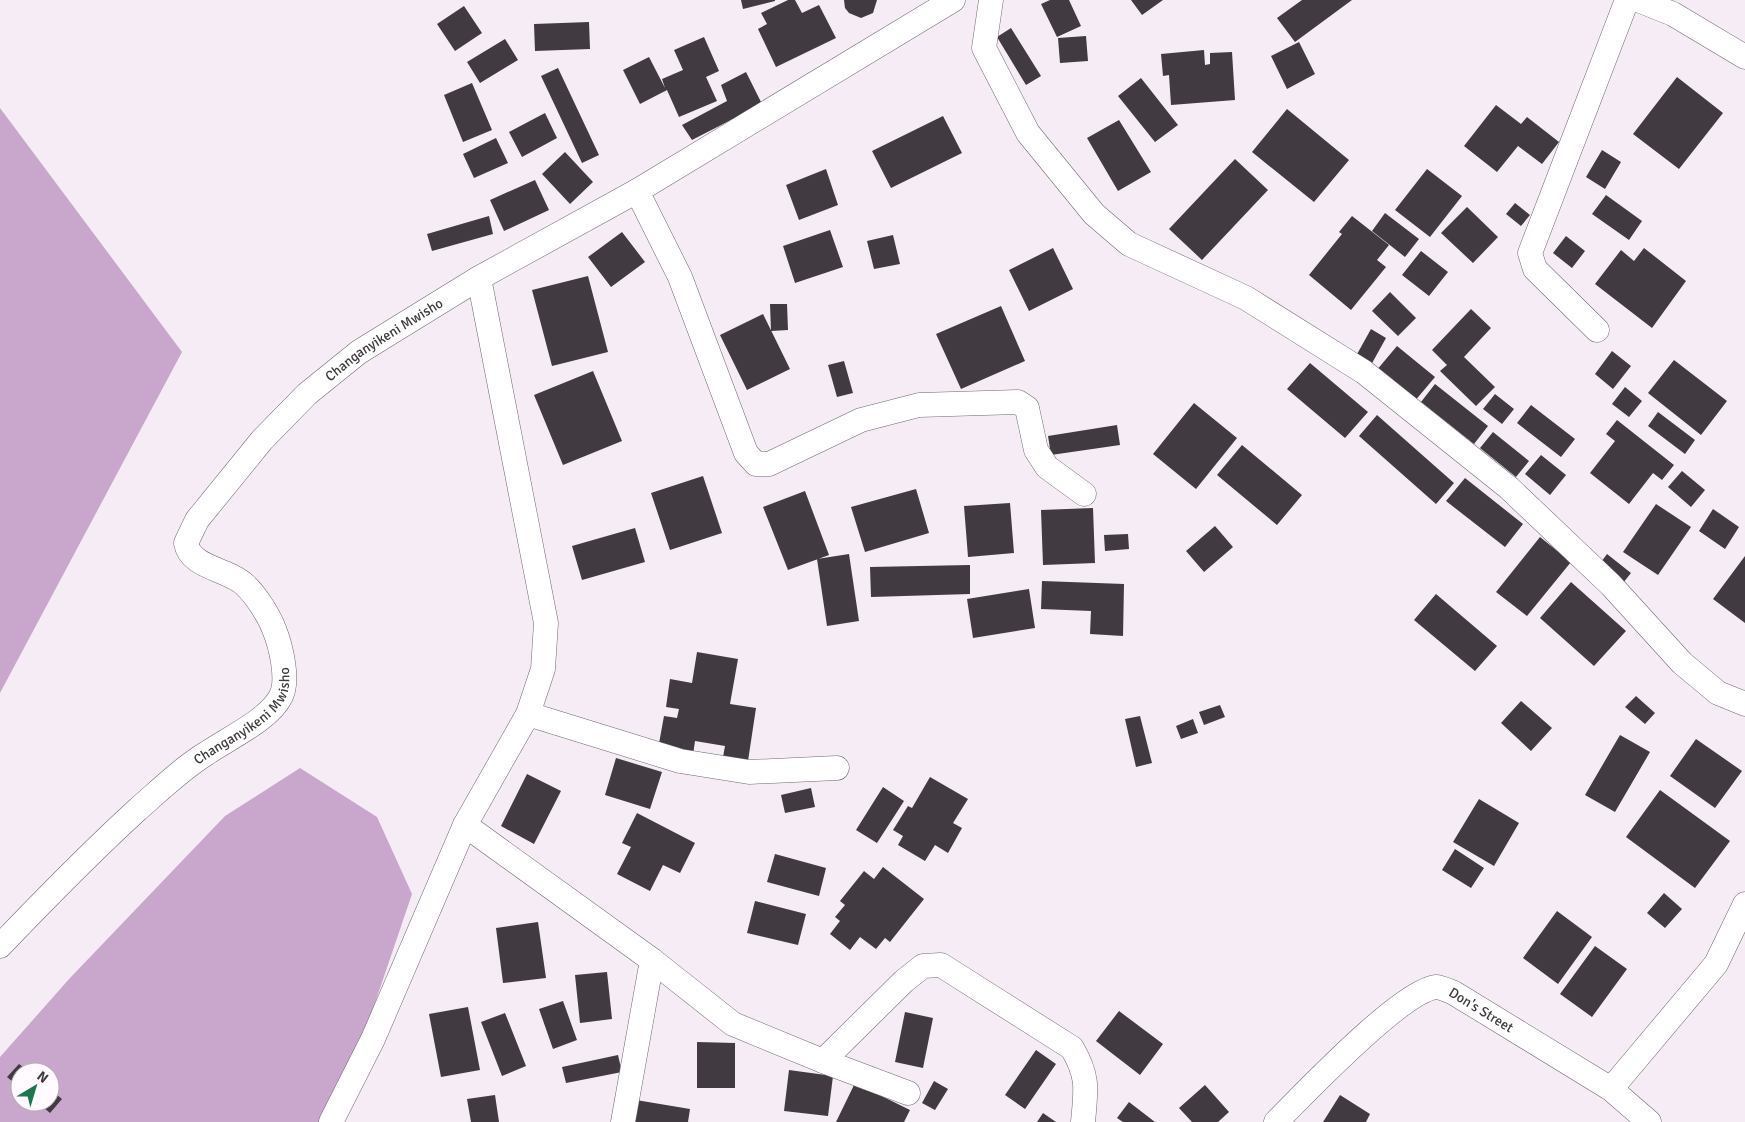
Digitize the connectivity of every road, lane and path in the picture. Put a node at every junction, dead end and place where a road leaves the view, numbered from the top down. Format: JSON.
{"nodes":[{"id":1,"x":953,"y":0,"type":"edge"},
{"id":2,"x":991,"y":0,"type":"edge"},
{"id":3,"x":1627,"y":0,"type":"edge"},
{"id":4,"x":1638,"y":0,"type":"edge"},
{"id":5,"x":1745,"y":57,"type":"edge"},
{"id":6,"x":637,"y":191,"type":"junction"},
{"id":7,"x":479,"y":278,"type":"junction"},
{"id":8,"x":1597,"y":330,"type":"dead end"},
{"id":9,"x":1084,"y":494,"type":"dead end"},
{"id":10,"x":1745,"y":704,"type":"edge"},
{"id":11,"x":528,"y":714,"type":"junction"},
{"id":12,"x":837,"y":768,"type":"dead end"},
{"id":13,"x":465,"y":825,"type":"junction"},
{"id":14,"x":1745,"y":904,"type":"edge"},
{"id":15,"x":0,"y":946,"type":"edge"},
{"id":16,"x":652,"y":960,"type":"junction"},
{"id":17,"x":823,"y":1061,"type":"junction"},
{"id":18,"x":1611,"y":1089,"type":"junction"},
{"id":19,"x":908,"y":1093,"type":"dead end"},
{"id":20,"x":331,"y":1122,"type":"edge"},
{"id":21,"x":623,"y":1122,"type":"edge"},
{"id":22,"x":1083,"y":1122,"type":"edge"},
{"id":23,"x":1276,"y":1122,"type":"edge"},
{"id":24,"x":1649,"y":1122,"type":"edge"}],
"edges":[{"from":1,"to":6,"type":"street","name":"Changanyikeni Mwisho"},
{"from":2,"to":10,"type":"street"},
{"from":3,"to":8,"type":"street"},
{"from":4,"to":5,"type":"street"},
{"from":6,"to":7,"type":"street","name":"Changanyikeni Mwisho"},
{"from":6,"to":9,"type":"street"},
{"from":7,"to":11,"type":"street"},
{"from":7,"to":15,"type":"street","name":"Changanyikeni Mwisho"},
{"from":11,"to":12,"type":"street"},
{"from":11,"to":13,"type":"street"},
{"from":13,"to":16,"type":"street"},
{"from":13,"to":20,"type":"street"},
{"from":14,"to":18,"type":"street"},
{"from":16,"to":17,"type":"street"},
{"from":16,"to":21,"type":"street"},
{"from":17,"to":19,"type":"street"},
{"from":17,"to":22,"type":"street"},
{"from":18,"to":23,"type":"street","name":"Don's Street"},
{"from":18,"to":24,"type":"street","name":"Don's Street"}]}
